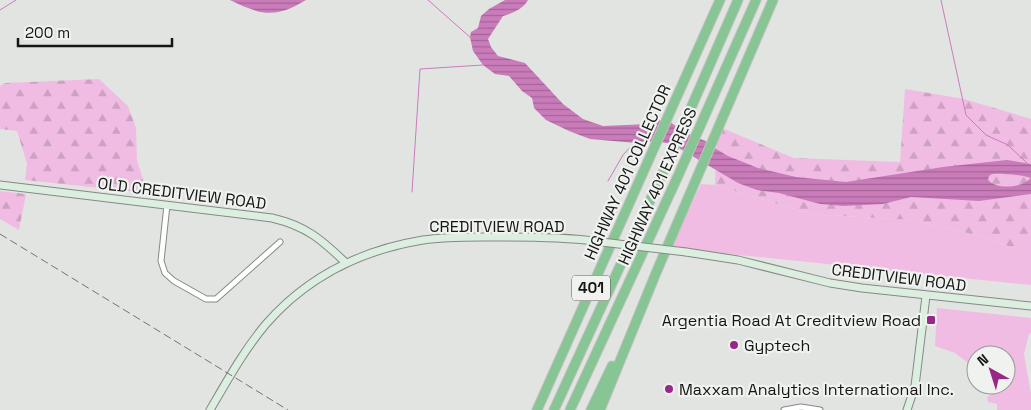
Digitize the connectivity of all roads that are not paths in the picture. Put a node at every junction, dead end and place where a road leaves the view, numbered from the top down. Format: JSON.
{"nodes":[{"id":1,"x":720,"y":0,"type":"edge"},
{"id":2,"x":738,"y":0,"type":"edge"},
{"id":3,"x":756,"y":0,"type":"edge"},
{"id":4,"x":773,"y":0,"type":"edge"},
{"id":5,"x":0,"y":185,"type":"edge"},
{"id":6,"x":167,"y":205,"type":"junction"},
{"id":7,"x":280,"y":242,"type":"dead end"},
{"id":8,"x":346,"y":263,"type":"junction"},
{"id":9,"x":656,"y":273,"type":"junction"},
{"id":10,"x":926,"y":296,"type":"junction"},
{"id":11,"x":1031,"y":306,"type":"edge"},
{"id":12,"x":210,"y":410,"type":"edge"},
{"id":13,"x":537,"y":410,"type":"edge"},
{"id":14,"x":554,"y":410,"type":"edge"},
{"id":15,"x":570,"y":410,"type":"edge"},
{"id":16,"x":591,"y":410,"type":"edge"},
{"id":17,"x":600,"y":410,"type":"edge"},
{"id":18,"x":784,"y":410,"type":"edge"},
{"id":19,"x":820,"y":410,"type":"edge"},
{"id":20,"x":907,"y":410,"type":"edge"}],
"edges":[{"from":1,"to":13,"type":"highway","name":"HIGHWAY 401 COLLECTOR","number":"401"},
{"from":2,"to":14,"type":"highway","name":"HIGHWAY 401 EXPRESS","number":"401"},
{"from":3,"to":15,"type":"highway","name":"HIGHWAY 401 EXPRESS","number":"401"},
{"from":4,"to":9,"type":"highway"},
{"from":5,"to":6,"type":"main road","name":"OLD CREDITVIEW ROAD"},
{"from":6,"to":7,"type":"street"},
{"from":6,"to":8,"type":"main road","name":"OLD CREDITVIEW ROAD"},
{"from":8,"to":10,"type":"main road","name":"CREDITVIEW ROAD","bridge":true},
{"from":8,"to":12,"type":"main road","name":"CREDITVIEW ROAD"},
{"from":9,"to":16,"type":"highway"},
{"from":9,"to":17,"type":"highway"},
{"from":10,"to":11,"type":"main road","name":"CREDITVIEW ROAD"},
{"from":10,"to":20,"type":"main road"},
{"from":18,"to":19,"type":"street"}]}
